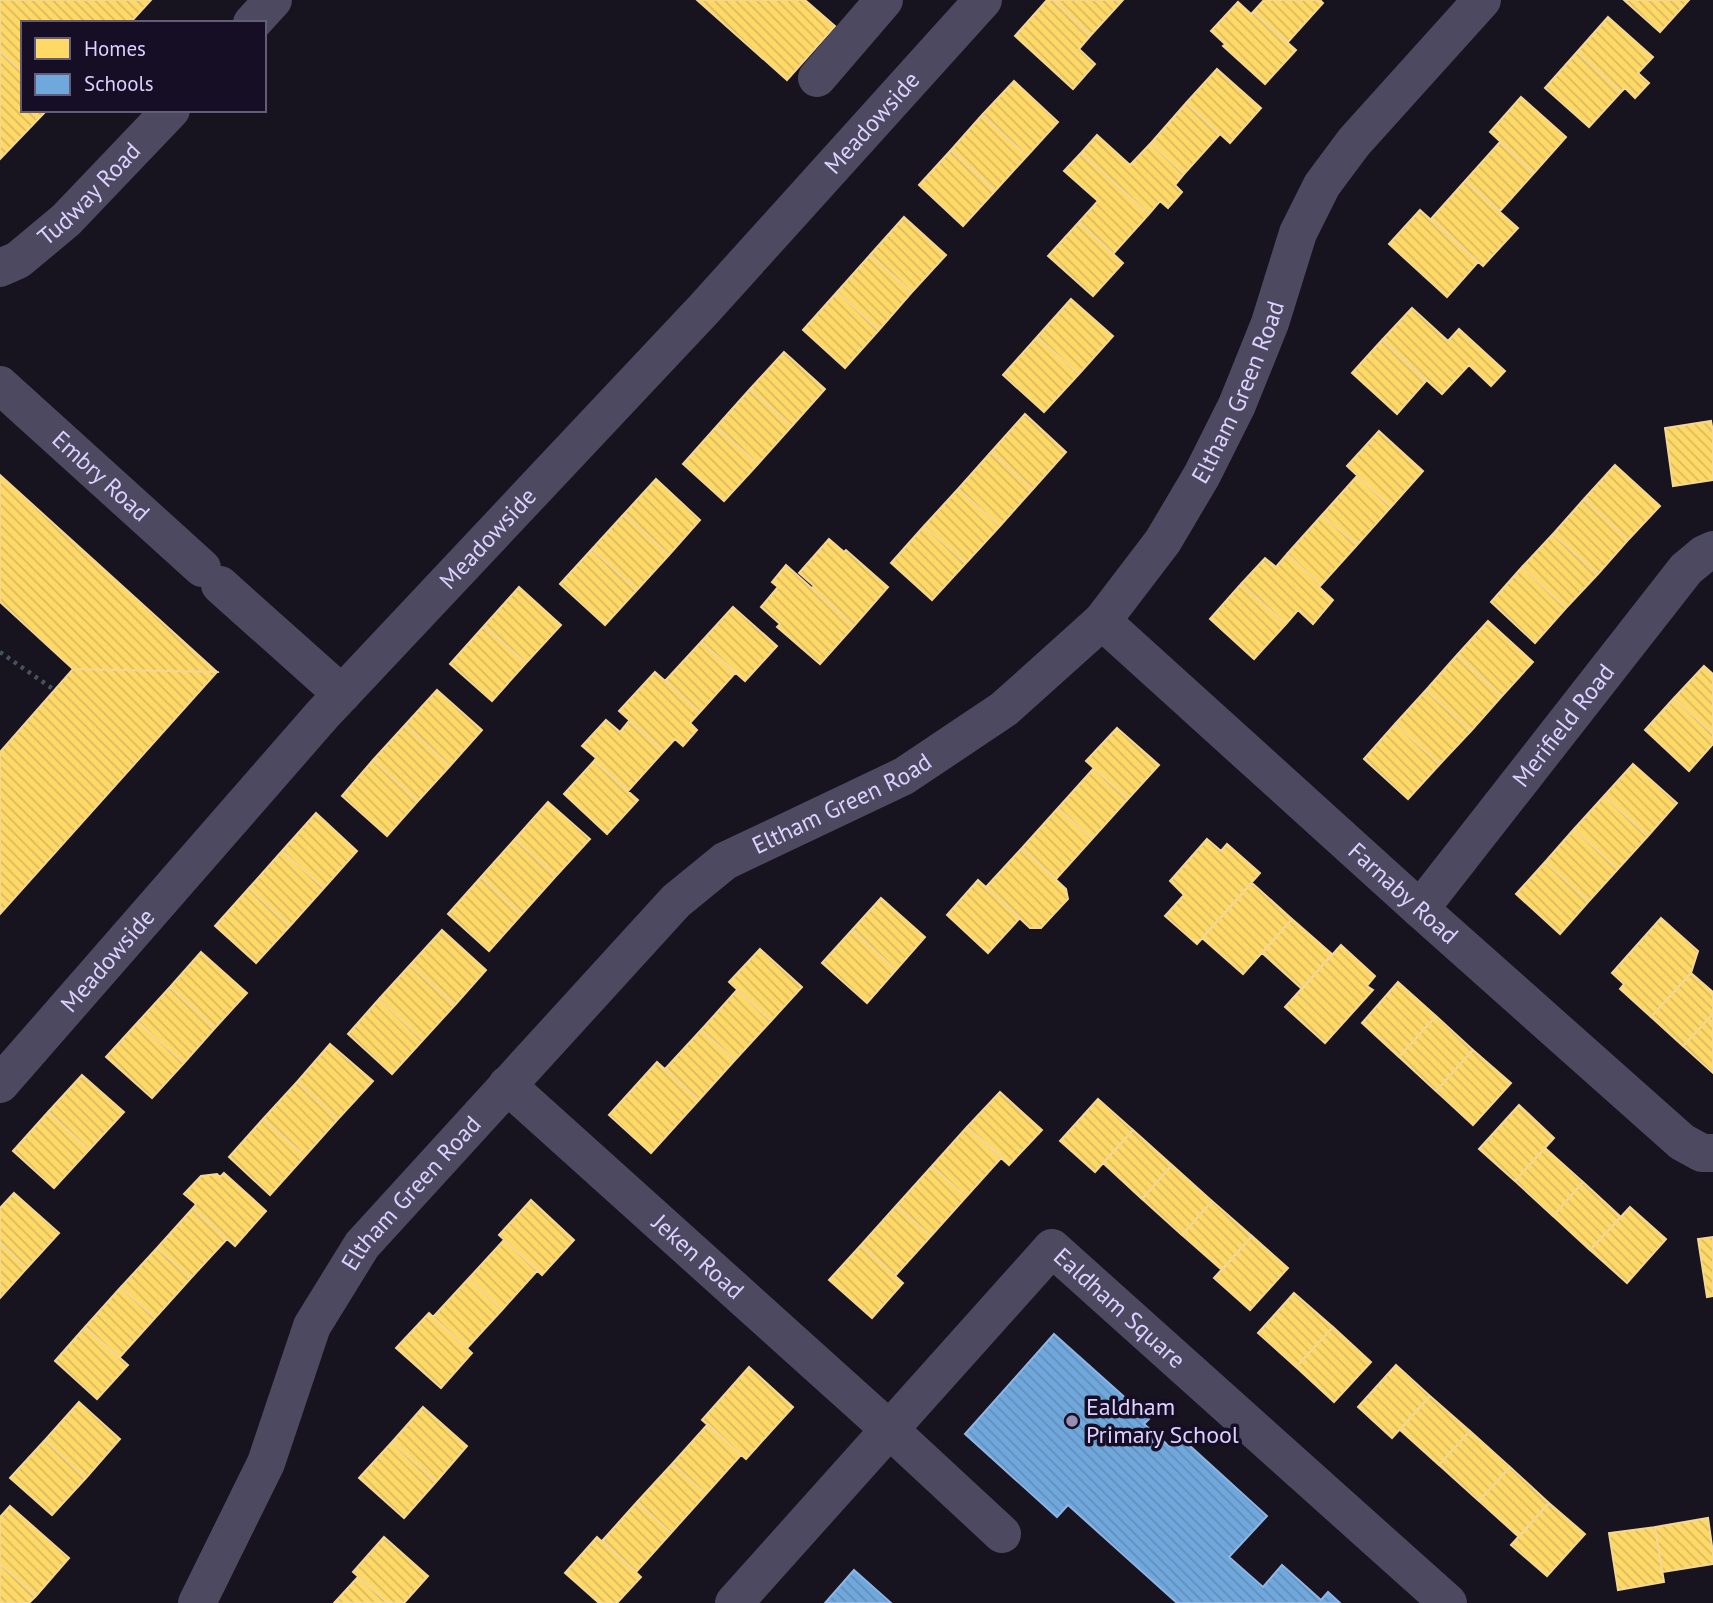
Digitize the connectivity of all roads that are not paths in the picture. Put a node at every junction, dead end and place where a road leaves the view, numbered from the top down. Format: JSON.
{"nodes":[{"id":1,"x":273,"y":0,"type":"edge"},
{"id":2,"x":884,"y":0,"type":"edge"},
{"id":3,"x":983,"y":0,"type":"edge"},
{"id":4,"x":1482,"y":0,"type":"edge"},
{"id":5,"x":254,"y":21,"type":"edge"},
{"id":6,"x":817,"y":78,"type":"dead end"},
{"id":7,"x":169,"y":112,"type":"edge"},
{"id":8,"x":0,"y":268,"type":"edge"},
{"id":9,"x":0,"y":385,"type":"edge"},
{"id":10,"x":1713,"y":550,"type":"edge"},
{"id":11,"x":1102,"y":621,"type":"junction"},
{"id":12,"x":342,"y":694,"type":"junction"},
{"id":13,"x":1420,"y":908,"type":"junction"},
{"id":14,"x":0,"y":1084,"type":"edge"},
{"id":15,"x":507,"y":1085,"type":"junction"},
{"id":16,"x":1713,"y":1153,"type":"edge"},
{"id":17,"x":890,"y":1430,"type":"junction"},
{"id":18,"x":1002,"y":1534,"type":"dead end"},
{"id":19,"x":197,"y":1603,"type":"edge"},
{"id":20,"x":734,"y":1603,"type":"edge"},
{"id":21,"x":1448,"y":1603,"type":"edge"}],
"edges":[{"from":1,"to":5,"type":"street"},
{"from":2,"to":6,"type":"street"},
{"from":3,"to":12,"type":"street","name":"Meadowside"},
{"from":4,"to":11,"type":"street","name":"Eltham Green Road"},
{"from":7,"to":8,"type":"street","name":"Tudway Road"},
{"from":9,"to":12,"type":"street","name":"Embry Road"},
{"from":10,"to":13,"type":"street","name":"Merifield Road"},
{"from":11,"to":13,"type":"street","name":"Farnaby Road"},
{"from":11,"to":15,"type":"street","name":"Eltham Green Road"},
{"from":12,"to":14,"type":"street","name":"Meadowside"},
{"from":13,"to":16,"type":"street","name":"Farnaby Road"},
{"from":15,"to":17,"type":"street","name":"Jeken Road"},
{"from":15,"to":19,"type":"street","name":"Eltham Green Road"},
{"from":17,"to":18,"type":"street","name":"Jeken Road"},
{"from":17,"to":20,"type":"street","name":"Ealdham Square"},
{"from":17,"to":21,"type":"street","name":"Ealdham Square"}]}
